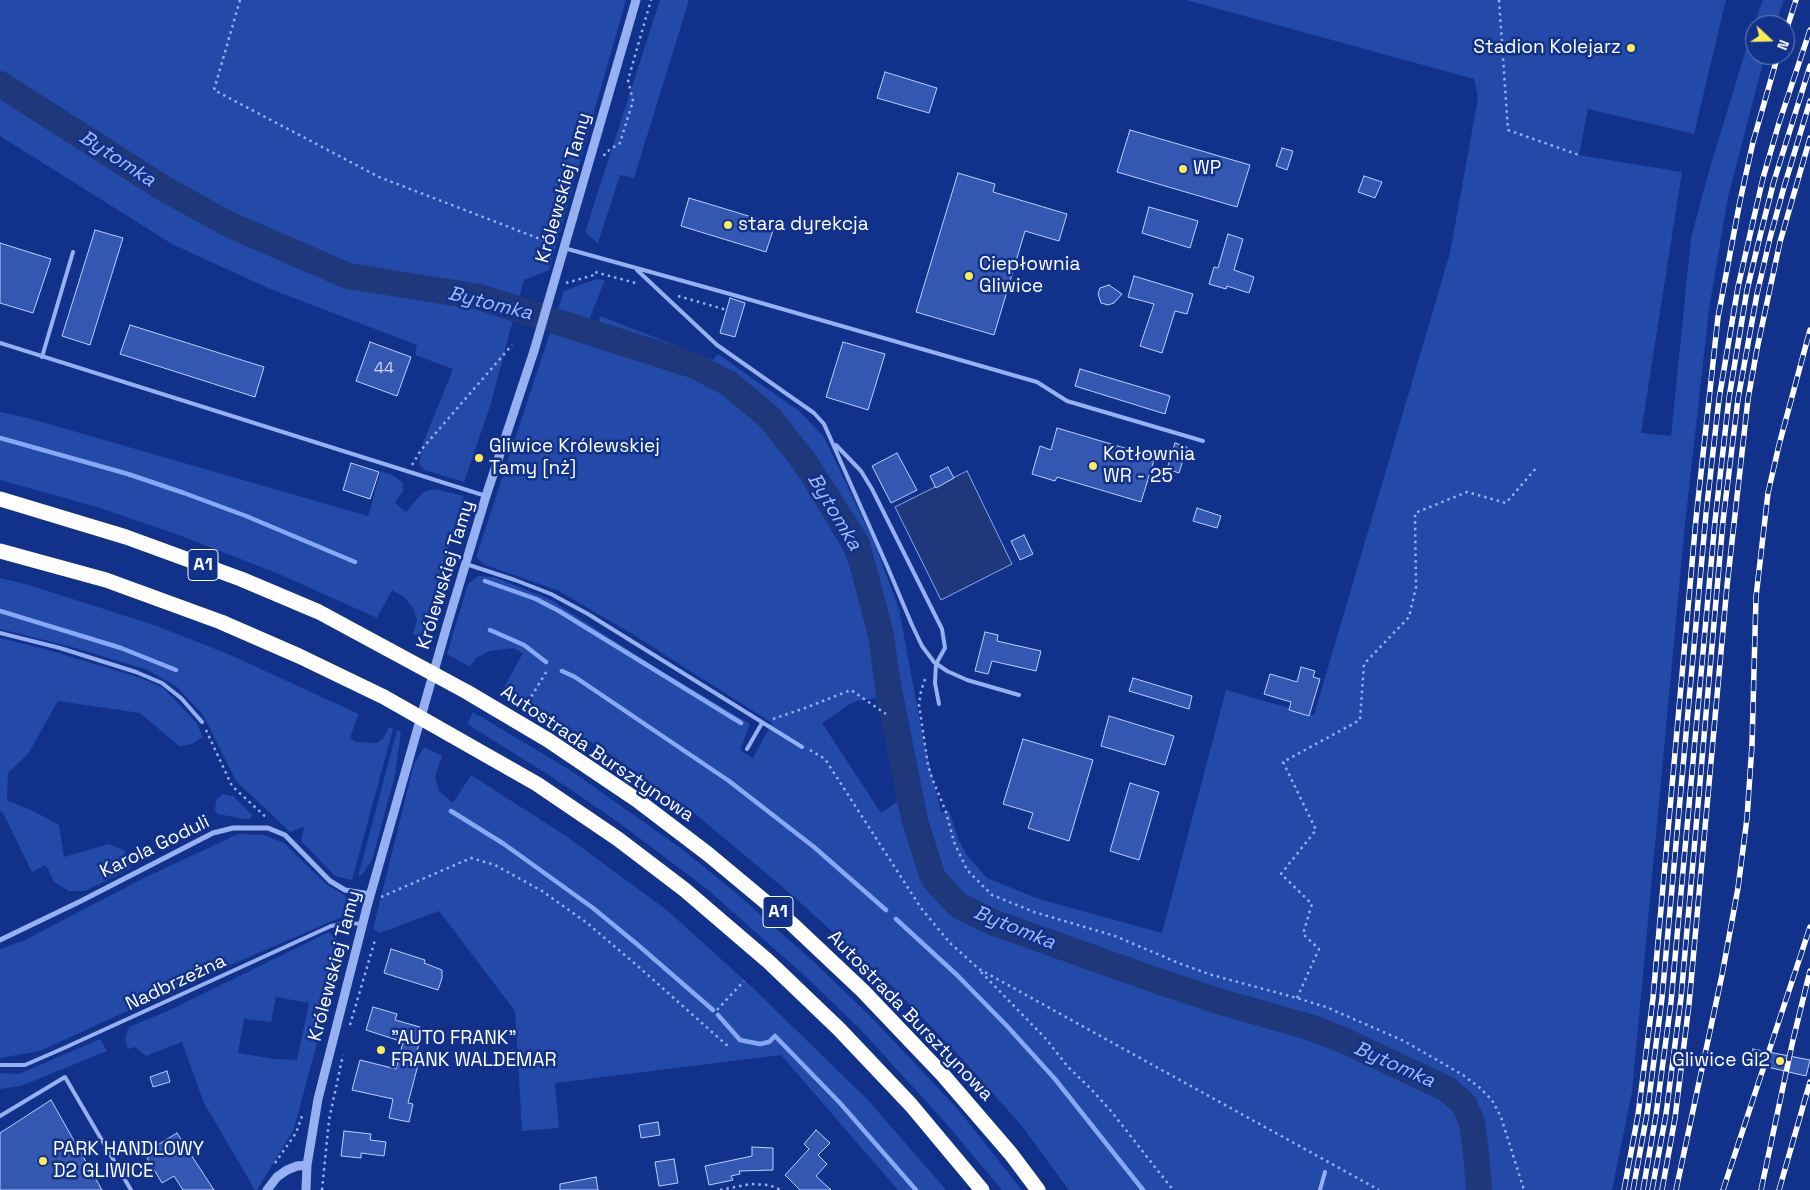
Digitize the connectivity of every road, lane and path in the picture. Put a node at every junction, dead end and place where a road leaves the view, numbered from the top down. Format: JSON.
{"nodes":[{"id":1,"x":240,"y":0,"type":"edge"},
{"id":2,"x":636,"y":0,"type":"edge"},
{"id":3,"x":651,"y":0,"type":"edge"},
{"id":4,"x":1499,"y":0,"type":"edge"},
{"id":5,"x":605,"y":153,"type":"dead end"},
{"id":6,"x":1579,"y":155,"type":"dead end"},
{"id":7,"x":564,"y":248,"type":"junction"},
{"id":8,"x":73,"y":252,"type":"dead end"},
{"id":9,"x":636,"y":269,"type":"junction"},
{"id":10,"x":0,"y":344,"type":"edge"},
{"id":11,"x":512,"y":345,"type":"dead end"},
{"id":12,"x":42,"y":357,"type":"junction"},
{"id":13,"x":1203,"y":441,"type":"dead end"},
{"id":14,"x":834,"y":444,"type":"junction"},
{"id":15,"x":1537,"y":467,"type":"dead end"},
{"id":16,"x":408,"y":473,"type":"junction"},
{"id":17,"x":486,"y":496,"type":"junction"},
{"id":18,"x":0,"y":499,"type":"edge"},
{"id":19,"x":0,"y":550,"type":"edge"},
{"id":20,"x":466,"y":564,"type":"junction"},
{"id":21,"x":0,"y":633,"type":"edge"},
{"id":22,"x":936,"y":664,"type":"junction"},
{"id":23,"x":548,"y":669,"type":"dead end"},
{"id":24,"x":1019,"y":696,"type":"dead end"},
{"id":25,"x":528,"y":702,"type":"dead end"},
{"id":26,"x":939,"y":704,"type":"dead end"},
{"id":27,"x":920,"y":705,"type":"dead end"},
{"id":28,"x":886,"y":714,"type":"dead end"},
{"id":29,"x":202,"y":722,"type":"joint"},
{"id":30,"x":762,"y":723,"type":"junction"},
{"id":31,"x":802,"y":747,"type":"joint"},
{"id":32,"x":746,"y":749,"type":"dead end"},
{"id":33,"x":285,"y":835,"type":"junction"},
{"id":34,"x":352,"y":891,"type":"junction"},
{"id":35,"x":369,"y":898,"type":"junction"},
{"id":36,"x":350,"y":923,"type":"junction"},
{"id":37,"x":362,"y":924,"type":"junction"},
{"id":38,"x":0,"y":940,"type":"edge"},
{"id":39,"x":375,"y":940,"type":"dead end"},
{"id":40,"x":978,"y":969,"type":"junction"},
{"id":41,"x":744,"y":981,"type":"dead end"},
{"id":42,"x":1297,"y":998,"type":"junction"},
{"id":43,"x":717,"y":1010,"type":"dead end"},
{"id":44,"x":348,"y":1033,"type":"dead end"},
{"id":45,"x":730,"y":1048,"type":"dead end"},
{"id":46,"x":343,"y":1052,"type":"dead end"},
{"id":47,"x":0,"y":1065,"type":"edge"},
{"id":48,"x":0,"y":1116,"type":"edge"},
{"id":49,"x":302,"y":1116,"type":"dead end"},
{"id":50,"x":275,"y":1164,"type":"dead end"},
{"id":51,"x":307,"y":1165,"type":"junction"},
{"id":52,"x":1325,"y":1172,"type":"dead end"},
{"id":53,"x":131,"y":1190,"type":"edge"},
{"id":54,"x":267,"y":1190,"type":"edge"},
{"id":55,"x":306,"y":1190,"type":"edge"},
{"id":56,"x":322,"y":1190,"type":"edge"},
{"id":57,"x":720,"y":1190,"type":"edge"},
{"id":58,"x":781,"y":1190,"type":"edge"},
{"id":59,"x":982,"y":1190,"type":"edge"},
{"id":60,"x":1038,"y":1190,"type":"edge"},
{"id":61,"x":1172,"y":1190,"type":"edge"},
{"id":62,"x":1320,"y":1190,"type":"edge"},
{"id":63,"x":1379,"y":1190,"type":"edge"},
{"id":64,"x":1524,"y":1190,"type":"edge"}],
"edges":[{"from":1,"to":7,"type":"path"},
{"from":2,"to":7,"type":"street","name":"Królewskiej Tamy"},
{"from":3,"to":5,"type":"path"},
{"from":4,"to":6,"type":"path"},
{"from":7,"to":9,"type":"lane"},
{"from":7,"to":17,"type":"street","name":"Królewskiej Tamy"},
{"from":8,"to":12,"type":"lane"},
{"from":9,"to":13,"type":"lane"},
{"from":9,"to":14,"type":"lane"},
{"from":10,"to":12,"type":"lane"},
{"from":11,"to":16,"type":"path"},
{"from":12,"to":16,"type":"lane"},
{"from":14,"to":22,"type":"lane"},
{"from":14,"to":22,"type":"lane"},
{"from":15,"to":42,"type":"path"},
{"from":16,"to":17,"type":"lane"},
{"from":17,"to":20,"type":"street","name":"Królewskiej Tamy"},
{"from":18,"to":60,"type":"highway","name":"Autostrada Bursztynowa","number":"A1"},
{"from":19,"to":59,"type":"highway","number":"A1"},
{"from":20,"to":30,"type":"lane"},
{"from":20,"to":35,"type":"street","name":"Królewskiej Tamy"},
{"from":21,"to":29,"type":"lane"},
{"from":22,"to":24,"type":"lane"},
{"from":22,"to":26,"type":"lane"},
{"from":23,"to":25,"type":"path"},
{"from":27,"to":42,"type":"path"},
{"from":28,"to":30,"type":"path"},
{"from":29,"to":33,"type":"path"},
{"from":30,"to":31,"type":"lane"},
{"from":30,"to":32,"type":"lane"},
{"from":31,"to":40,"type":"path"},
{"from":33,"to":34,"type":"street","name":"Karola Goduli"},
{"from":33,"to":38,"type":"street","name":"Karola Goduli"},
{"from":34,"to":35,"type":"street","name":"Karola Goduli"},
{"from":34,"to":36,"type":"path"},
{"from":35,"to":37,"type":"street","name":"Królewskiej Tamy"},
{"from":35,"to":45,"type":"path"},
{"from":36,"to":37,"type":"lane","name":"Nadbrzeżna"},
{"from":36,"to":47,"type":"lane","name":"Nadbrzeżna"},
{"from":37,"to":51,"type":"street","name":"Królewskiej Tamy"},
{"from":39,"to":44,"type":"path"},
{"from":40,"to":61,"type":"path"},
{"from":40,"to":63,"type":"path"},
{"from":41,"to":43,"type":"path"},
{"from":42,"to":64,"type":"path"},
{"from":46,"to":56,"type":"path"},
{"from":48,"to":53,"type":"lane"},
{"from":49,"to":50,"type":"path"},
{"from":51,"to":54,"type":"street"},
{"from":51,"to":55,"type":"street","name":"Królewskiej Tamy"},
{"from":52,"to":62,"type":"lane"},
{"from":57,"to":58,"type":"path"}]}
